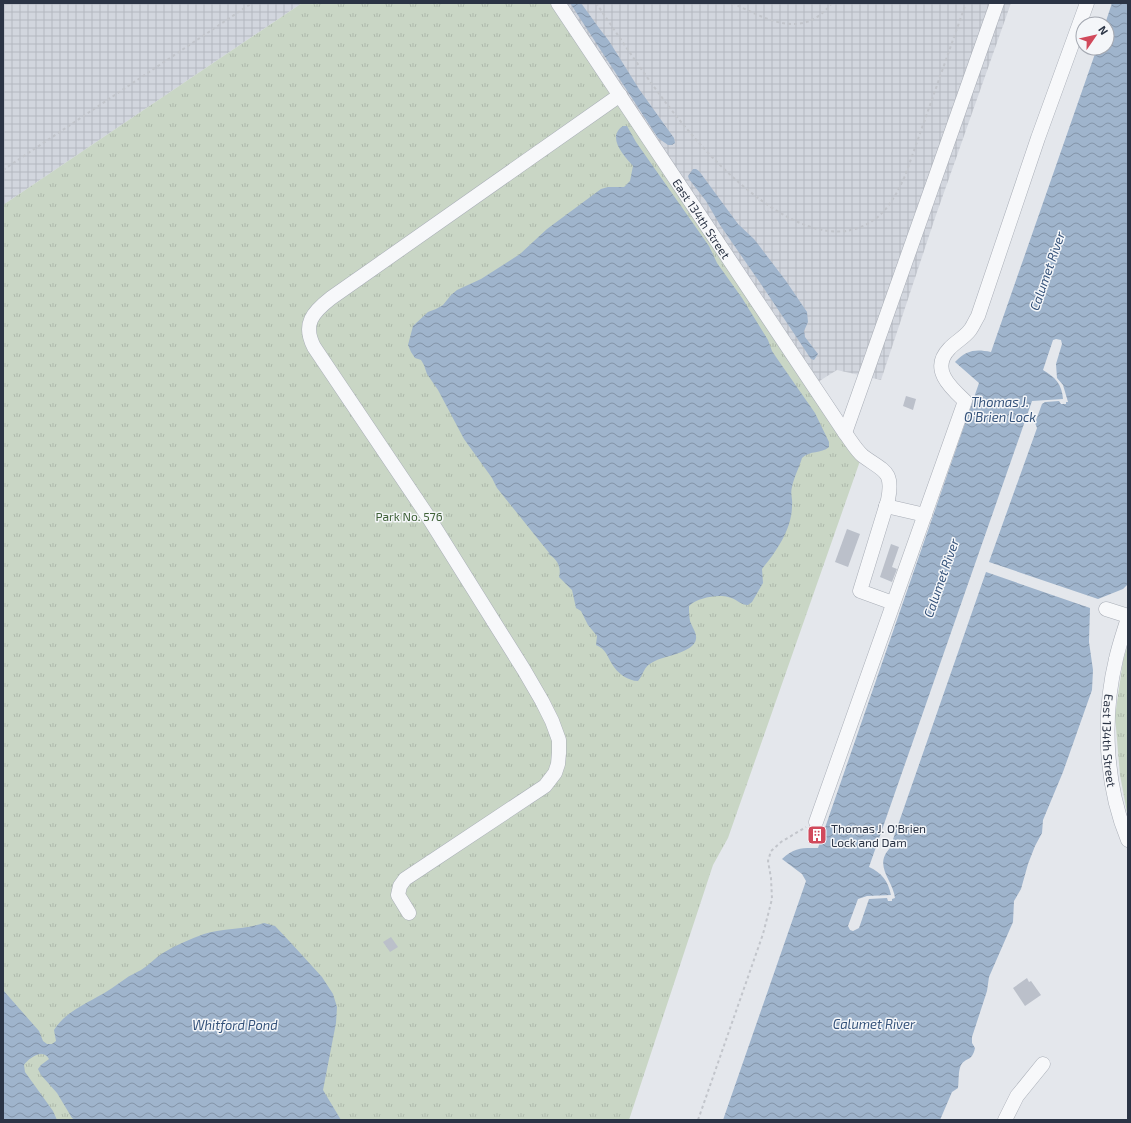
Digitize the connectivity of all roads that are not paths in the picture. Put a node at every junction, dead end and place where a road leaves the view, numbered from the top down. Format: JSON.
{"nodes":[{"id":1,"x":558,"y":3,"type":"edge"},
{"id":2,"x":997,"y":3,"type":"edge"},
{"id":3,"x":1087,"y":3,"type":"edge"},
{"id":4,"x":620,"y":95,"type":"junction"},
{"id":5,"x":845,"y":433,"type":"junction"},
{"id":6,"x":886,"y":506,"type":"junction"},
{"id":7,"x":925,"y":515,"type":"junction"},
{"id":8,"x":893,"y":603,"type":"junction"},
{"id":9,"x":1106,"y":609,"type":"dead end"},
{"id":10,"x":1128,"y":617,"type":"edge"},
{"id":11,"x":816,"y":822,"type":"road end"},
{"id":12,"x":1128,"y":840,"type":"edge"},
{"id":13,"x":409,"y":913,"type":"dead end"},
{"id":14,"x":1043,"y":1064,"type":"dead end"},
{"id":15,"x":1005,"y":1120,"type":"edge"}],
"edges":[{"from":1,"to":4,"type":"lane","name":"East 134th Street"},
{"from":2,"to":5,"type":"lane"},
{"from":3,"to":7,"type":"lane"},
{"from":4,"to":5,"type":"lane","name":"East 134th Street"},
{"from":4,"to":13,"type":"lane"},
{"from":5,"to":6,"type":"lane","name":"East 134th Street"},
{"from":6,"to":7,"type":"lane"},
{"from":6,"to":8,"type":"lane"},
{"from":7,"to":8,"type":"lane"},
{"from":8,"to":11,"type":"lane"},
{"from":9,"to":10,"type":"lane","name":"East 134th Street"},
{"from":10,"to":12,"type":"lane","name":"East 134th Street"},
{"from":14,"to":15,"type":"lane"}]}
